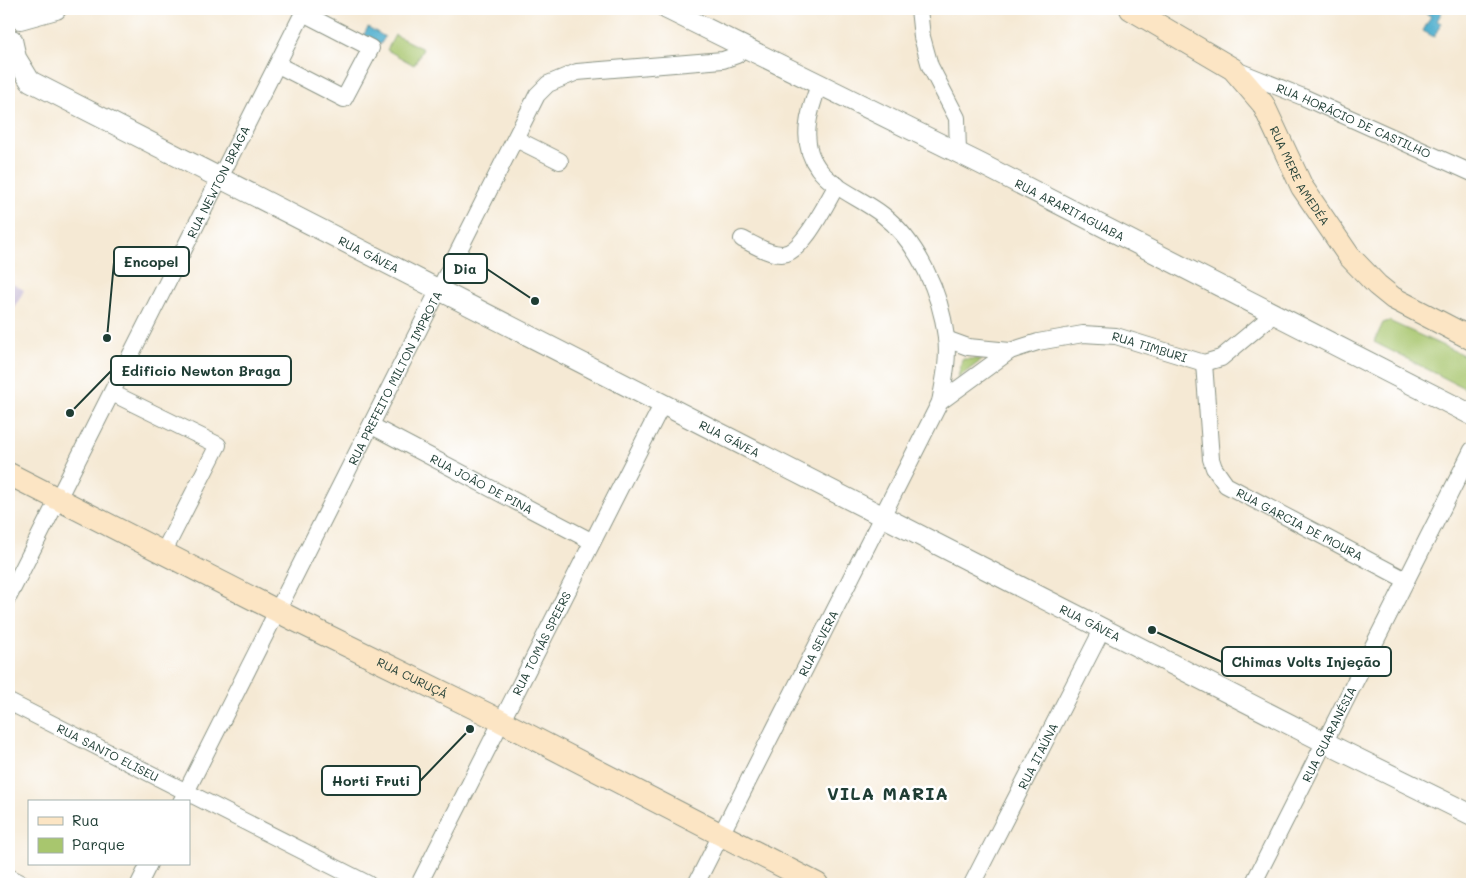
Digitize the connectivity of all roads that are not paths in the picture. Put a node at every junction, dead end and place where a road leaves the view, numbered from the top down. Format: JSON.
{"nodes":[{"id":1,"x":56,"y":9,"type":"edge"},
{"id":2,"x":667,"y":9,"type":"edge"},
{"id":3,"x":919,"y":9,"type":"edge"},
{"id":4,"x":1130,"y":9,"type":"edge"},
{"id":5,"x":304,"y":11,"type":"edge"},
{"id":6,"x":14,"y":14,"type":"edge"},
{"id":7,"x":10,"y":42,"type":"edge"},
{"id":8,"x":741,"y":46,"type":"junction"},
{"id":9,"x":278,"y":65,"type":"junction"},
{"id":10,"x":1233,"y":69,"type":"junction"},
{"id":11,"x":18,"y":79,"type":"edge"},
{"id":12,"x":819,"y":85,"type":"junction"},
{"id":13,"x":516,"y":139,"type":"junction"},
{"id":14,"x":958,"y":152,"type":"junction"},
{"id":15,"x":560,"y":161,"type":"dead end"},
{"id":16,"x":1472,"y":173,"type":"edge"},
{"id":17,"x":220,"y":179,"type":"junction"},
{"id":18,"x":837,"y":185,"type":"junction"},
{"id":19,"x":742,"y":239,"type":"dead end"},
{"id":20,"x":441,"y":290,"type":"junction"},
{"id":21,"x":1274,"y":314,"type":"junction"},
{"id":22,"x":946,"y":338,"type":"junction"},
{"id":23,"x":1472,"y":339,"type":"edge"},
{"id":24,"x":1010,"y":351,"type":"junction"},
{"id":25,"x":1204,"y":363,"type":"junction"},
{"id":26,"x":112,"y":393,"type":"junction"},
{"id":27,"x":940,"y":402,"type":"junction"},
{"id":28,"x":663,"y":403,"type":"junction"},
{"id":29,"x":1472,"y":414,"type":"edge"},
{"id":30,"x":372,"y":426,"type":"junction"},
{"id":31,"x":1472,"y":450,"type":"edge"},
{"id":32,"x":9,"y":474,"type":"edge"},
{"id":33,"x":58,"y":499,"type":"junction"},
{"id":34,"x":882,"y":515,"type":"junction"},
{"id":35,"x":591,"y":541,"type":"junction"},
{"id":36,"x":163,"y":553,"type":"junction"},
{"id":37,"x":1406,"y":580,"type":"junction"},
{"id":38,"x":9,"y":596,"type":"edge"},
{"id":39,"x":278,"y":611,"type":"junction"},
{"id":40,"x":1103,"y":628,"type":"junction"},
{"id":41,"x":9,"y":702,"type":"edge"},
{"id":42,"x":501,"y":721,"type":"junction"},
{"id":43,"x":1324,"y":742,"type":"junction"},
{"id":44,"x":183,"y":797,"type":"edge"},
{"id":45,"x":190,"y":800,"type":"edge"},
{"id":46,"x":1472,"y":815,"type":"edge"},
{"id":47,"x":721,"y":836,"type":"junction"},
{"id":48,"x":148,"y":866,"type":"edge"},
{"id":49,"x":9,"y":877,"type":"edge"},
{"id":50,"x":23,"y":884,"type":"edge"},
{"id":51,"x":139,"y":884,"type":"edge"},
{"id":52,"x":368,"y":884,"type":"edge"},
{"id":53,"x":419,"y":884,"type":"edge"},
{"id":54,"x":696,"y":884,"type":"edge"},
{"id":55,"x":817,"y":884,"type":"edge"},
{"id":56,"x":972,"y":884,"type":"edge"},
{"id":57,"x":1253,"y":884,"type":"edge"}],
"edges":[{"from":1,"to":6,"type":"street"},
{"from":2,"to":8,"type":"street","name":"RUA ARARITAGUABA"},
{"from":3,"to":14,"type":"street"},
{"from":4,"to":10,"type":"main road","name":"RUA MERE AMEDÉA"},
{"from":5,"to":9,"type":"street","name":"RUA NEWTON BRAGA"},
{"from":5,"to":9,"type":"street"},
{"from":6,"to":7,"type":"street"},
{"from":7,"to":11,"type":"street","name":"RUA GÁVEA"},
{"from":8,"to":12,"type":"street","name":"RUA ARARITAGUABA"},
{"from":8,"to":13,"type":"street","name":"RUA PREFEITO MILTON IMPROTA"},
{"from":9,"to":17,"type":"street","name":"RUA NEWTON BRAGA"},
{"from":10,"to":16,"type":"street","name":"RUA HORÁCIO DE CASTILHO"},
{"from":10,"to":23,"type":"main road","name":"RUA MERE AMEDÉA"},
{"from":11,"to":17,"type":"street","name":"RUA GÁVEA"},
{"from":12,"to":14,"type":"street","name":"RUA ARARITAGUABA"},
{"from":12,"to":18,"type":"street"},
{"from":13,"to":15,"type":"street"},
{"from":13,"to":20,"type":"street","name":"RUA PREFEITO MILTON IMPROTA"},
{"from":14,"to":21,"type":"street","name":"RUA ARARITAGUABA"},
{"from":17,"to":20,"type":"street","name":"RUA GÁVEA"},
{"from":17,"to":26,"type":"street","name":"RUA NEWTON BRAGA"},
{"from":18,"to":19,"type":"street"},
{"from":18,"to":22,"type":"street"},
{"from":20,"to":28,"type":"street","name":"RUA GÁVEA"},
{"from":20,"to":30,"type":"street","name":"RUA PREFEITO MILTON IMPROTA"},
{"from":21,"to":25,"type":"street","name":"RUA TIMBURI"},
{"from":21,"to":29,"type":"street","name":"RUA ARARITAGUABA"},
{"from":22,"to":24,"type":"street"},
{"from":22,"to":27,"type":"street"},
{"from":24,"to":25,"type":"street","name":"RUA TIMBURI"},
{"from":24,"to":27,"type":"street"},
{"from":25,"to":37,"type":"street","name":"RUA GARCIA DE MOURA"},
{"from":26,"to":33,"type":"street","name":"RUA NEWTON BRAGA"},
{"from":26,"to":36,"type":"street"},
{"from":27,"to":34,"type":"street","name":"RUA SEVERA"},
{"from":28,"to":34,"type":"street","name":"RUA GÁVEA"},
{"from":28,"to":35,"type":"street","name":"RUA TOMÁS SPEERS"},
{"from":30,"to":35,"type":"street","name":"RUA JOÃO DE PINA"},
{"from":30,"to":39,"type":"street","name":"RUA PREFEITO MILTON IMPROTA"},
{"from":31,"to":37,"type":"street","name":"RUA GUARANÉSIA"},
{"from":32,"to":33,"type":"main road","name":"RUA CURUÇÁ"},
{"from":33,"to":36,"type":"main road","name":"RUA CURUÇÁ"},
{"from":33,"to":38,"type":"street","name":"RUA NEWTON BRAGA"},
{"from":34,"to":40,"type":"street","name":"RUA GÁVEA"},
{"from":34,"to":47,"type":"street","name":"RUA SEVERA"},
{"from":35,"to":42,"type":"street","name":"RUA TOMÁS SPEERS"},
{"from":36,"to":39,"type":"main road","name":"RUA CURUÇÁ"},
{"from":37,"to":43,"type":"street","name":"RUA GUARANÉSIA"},
{"from":39,"to":42,"type":"main road","name":"RUA CURUÇÁ"},
{"from":39,"to":44,"type":"street","name":"RUA PREFEITO MILTON IMPROTA"},
{"from":40,"to":43,"type":"street","name":"RUA GÁVEA"},
{"from":40,"to":56,"type":"street","name":"RUA ITAÚNA"},
{"from":41,"to":44,"type":"street","name":"RUA SANTO ELISEU"},
{"from":42,"to":47,"type":"main road","name":"RUA CURUÇÁ"},
{"from":42,"to":53,"type":"street","name":"RUA TOMÁS SPEERS"},
{"from":43,"to":46,"type":"street","name":"RUA GÁVEA"},
{"from":43,"to":57,"type":"street","name":"RUA GUARANÉSIA"},
{"from":45,"to":52,"type":"street","name":"RUA SANTO ELISEU"},
{"from":47,"to":54,"type":"street","name":"RUA SEVERA"},
{"from":47,"to":55,"type":"main road","name":"RUA CURUÇÁ"},
{"from":48,"to":51,"type":"street"},
{"from":49,"to":50,"type":"street"}]}
